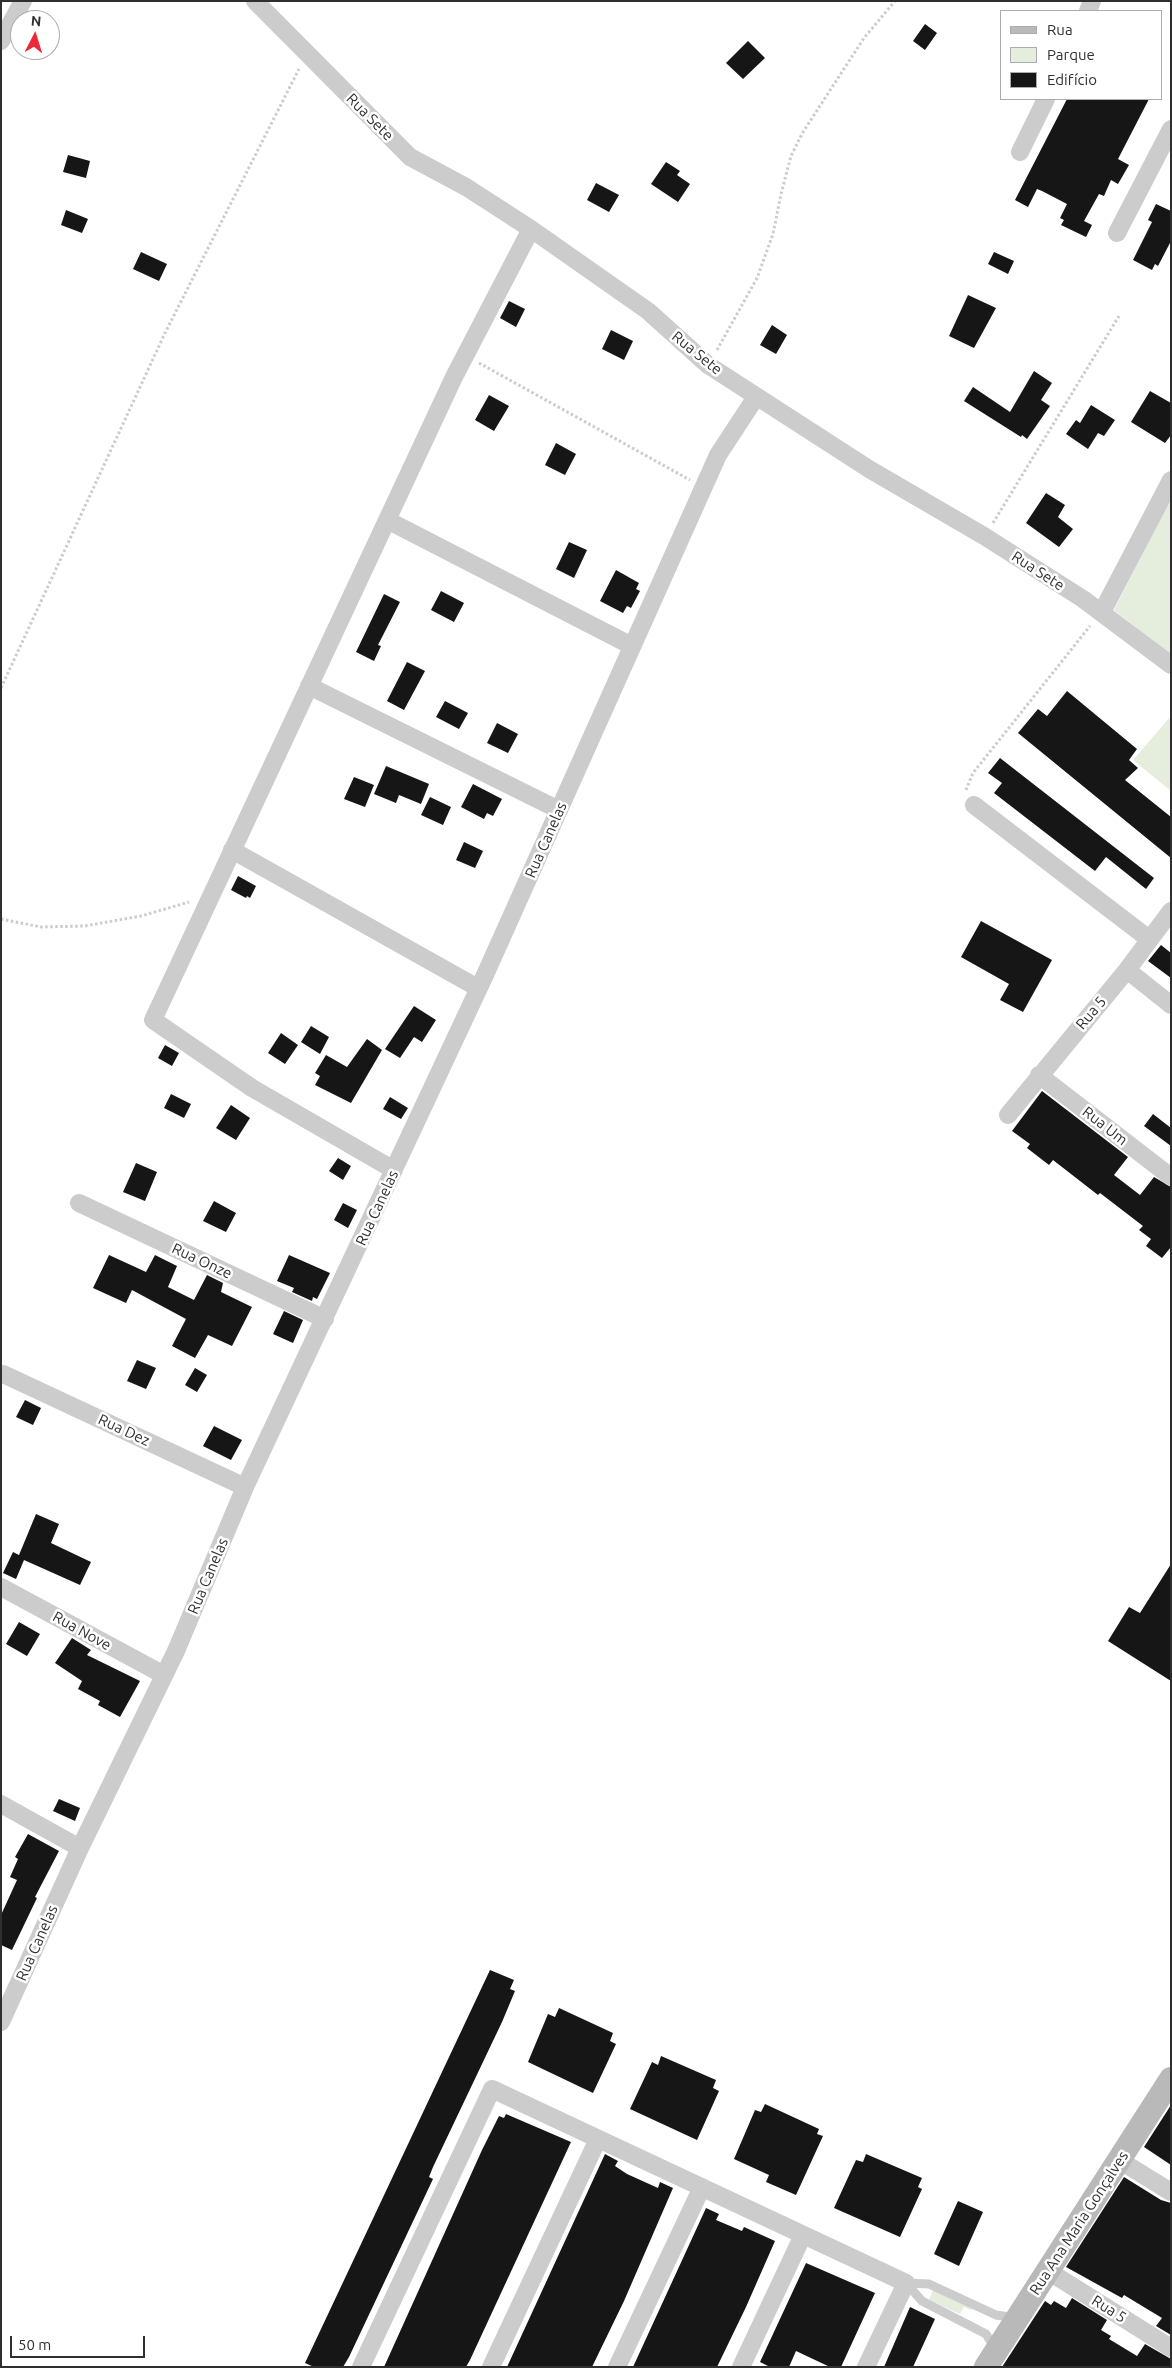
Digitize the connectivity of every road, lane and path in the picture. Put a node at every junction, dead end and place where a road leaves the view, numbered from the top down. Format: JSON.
{"nodes":[{"id":1,"x":23,"y":1,"type":"edge"},
{"id":2,"x":255,"y":1,"type":"edge"},
{"id":3,"x":895,"y":1,"type":"edge"},
{"id":4,"x":1,"y":41,"type":"edge"},
{"id":5,"x":307,"y":54,"type":"junction"},
{"id":6,"x":1046,"y":100,"type":"edge"},
{"id":7,"x":1171,"y":129,"type":"edge"},
{"id":8,"x":1020,"y":152,"type":"dead end"},
{"id":9,"x":531,"y":229,"type":"junction"},
{"id":10,"x":1117,"y":233,"type":"dead end"},
{"id":11,"x":1119,"y":316,"type":"dead end"},
{"id":12,"x":465,"y":356,"type":"junction"},
{"id":13,"x":708,"y":364,"type":"junction"},
{"id":14,"x":756,"y":397,"type":"junction"},
{"id":15,"x":1171,"y":480,"type":"edge"},
{"id":16,"x":704,"y":487,"type":"junction"},
{"id":17,"x":387,"y":520,"type":"junction"},
{"id":18,"x":984,"y":536,"type":"junction"},
{"id":19,"x":1102,"y":612,"type":"junction"},
{"id":20,"x":632,"y":646,"type":"junction"},
{"id":21,"x":1171,"y":665,"type":"edge"},
{"id":22,"x":309,"y":686,"type":"junction"},
{"id":23,"x":1,"y":688,"type":"edge"},
{"id":24,"x":974,"y":805,"type":"joint"},
{"id":25,"x":559,"y":810,"type":"junction"},
{"id":26,"x":232,"y":850,"type":"junction"},
{"id":27,"x":212,"y":893,"type":"junction"},
{"id":28,"x":1171,"y":910,"type":"edge"},
{"id":29,"x":1,"y":919,"type":"edge"},
{"id":30,"x":1149,"y":939,"type":"junction"},
{"id":31,"x":1127,"y":970,"type":"junction"},
{"id":32,"x":478,"y":988,"type":"junction"},
{"id":33,"x":1171,"y":1005,"type":"edge"},
{"id":34,"x":1039,"y":1075,"type":"junction"},
{"id":35,"x":1008,"y":1115,"type":"dead end"},
{"id":36,"x":394,"y":1170,"type":"junction"},
{"id":37,"x":1171,"y":1177,"type":"edge"},
{"id":38,"x":80,"y":1202,"type":"dead end"},
{"id":39,"x":325,"y":1319,"type":"junction"},
{"id":40,"x":3,"y":1374,"type":"dead end"},
{"id":41,"x":245,"y":1487,"type":"junction"},
{"id":42,"x":1,"y":1587,"type":"edge"},
{"id":43,"x":164,"y":1675,"type":"junction"},
{"id":44,"x":1,"y":1804,"type":"edge"},
{"id":45,"x":80,"y":1848,"type":"junction"},
{"id":46,"x":1,"y":2022,"type":"edge"},
{"id":47,"x":1171,"y":2079,"type":"edge"},
{"id":48,"x":598,"y":2139,"type":"junction"},
{"id":49,"x":1119,"y":2160,"type":"junction"},
{"id":50,"x":702,"y":2188,"type":"junction"},
{"id":51,"x":1171,"y":2192,"type":"edge"},
{"id":52,"x":803,"y":2235,"type":"junction"},
{"id":53,"x":1048,"y":2271,"type":"junction"},
{"id":54,"x":906,"y":2283,"type":"junction"},
{"id":55,"x":1018,"y":2318,"type":"junction"},
{"id":56,"x":1171,"y":2348,"type":"edge"},
{"id":57,"x":991,"y":2359,"type":"edge"},
{"id":58,"x":360,"y":2367,"type":"edge"},
{"id":59,"x":491,"y":2367,"type":"edge"},
{"id":60,"x":617,"y":2367,"type":"edge"},
{"id":61,"x":741,"y":2367,"type":"edge"},
{"id":62,"x":866,"y":2367,"type":"edge"}],
"edges":[{"from":1,"to":4,"type":"street"},
{"from":2,"to":5,"type":"street","name":"Rua Sete"},
{"from":3,"to":13,"type":"path"},
{"from":5,"to":9,"type":"street","name":"Rua Sete"},
{"from":5,"to":23,"type":"path"},
{"from":6,"to":8,"type":"street"},
{"from":7,"to":10,"type":"street"},
{"from":9,"to":12,"type":"street"},
{"from":9,"to":13,"type":"street","name":"Rua Sete"},
{"from":11,"to":18,"type":"path"},
{"from":12,"to":16,"type":"path"},
{"from":12,"to":17,"type":"street"},
{"from":13,"to":14,"type":"street","name":"Rua Sete"},
{"from":14,"to":16,"type":"street","name":"Rua Canelas"},
{"from":14,"to":18,"type":"street","name":"Rua Sete"},
{"from":15,"to":19,"type":"street"},
{"from":16,"to":20,"type":"street","name":"Rua Canelas"},
{"from":17,"to":20,"type":"street"},
{"from":17,"to":22,"type":"street"},
{"from":18,"to":19,"type":"street","name":"Rua Sete"},
{"from":19,"to":21,"type":"street","name":"Rua Sete"},
{"from":19,"to":24,"type":"path"},
{"from":20,"to":25,"type":"street","name":"Rua Canelas"},
{"from":22,"to":25,"type":"street"},
{"from":22,"to":26,"type":"street"},
{"from":24,"to":30,"type":"street"},
{"from":25,"to":32,"type":"street","name":"Rua Canelas"},
{"from":26,"to":27,"type":"street"},
{"from":26,"to":32,"type":"street"},
{"from":27,"to":29,"type":"path"},
{"from":27,"to":36,"type":"street"},
{"from":28,"to":30,"type":"street","name":"Rua 5"},
{"from":30,"to":31,"type":"street","name":"Rua 5"},
{"from":31,"to":33,"type":"street"},
{"from":31,"to":34,"type":"street","name":"Rua 5"},
{"from":32,"to":36,"type":"street","name":"Rua Canelas"},
{"from":34,"to":35,"type":"street","name":"Rua 5"},
{"from":34,"to":37,"type":"street","name":"Rua Um"},
{"from":36,"to":39,"type":"street","name":"Rua Canelas"},
{"from":38,"to":39,"type":"street","name":"Rua Onze"},
{"from":39,"to":41,"type":"street","name":"Rua Canelas"},
{"from":40,"to":41,"type":"street","name":"Rua Dez"},
{"from":41,"to":43,"type":"street","name":"Rua Canelas"},
{"from":42,"to":43,"type":"street","name":"Rua Nove"},
{"from":43,"to":45,"type":"street","name":"Rua Canelas"},
{"from":44,"to":45,"type":"street"},
{"from":45,"to":46,"type":"street","name":"Rua Canelas"},
{"from":47,"to":49,"type":"street","name":"Rua Ana Maria Gonçalves"},
{"from":48,"to":50,"type":"street"},
{"from":48,"to":58,"type":"street"},
{"from":48,"to":59,"type":"street"},
{"from":49,"to":51,"type":"street"},
{"from":49,"to":53,"type":"street","name":"Rua Ana Maria Gonçalves"},
{"from":50,"to":52,"type":"street"},
{"from":50,"to":60,"type":"street"},
{"from":52,"to":54,"type":"street"},
{"from":52,"to":61,"type":"street"},
{"from":53,"to":55,"type":"street","name":"Rua Ana Maria Gonçalves"},
{"from":53,"to":56,"type":"street","name":"Rua 5"},
{"from":54,"to":55,"type":"lane"},
{"from":54,"to":57,"type":"lane"},
{"from":54,"to":62,"type":"street"},
{"from":55,"to":57,"type":"street","name":"Rua Ana Maria Gonçalves"}]}
